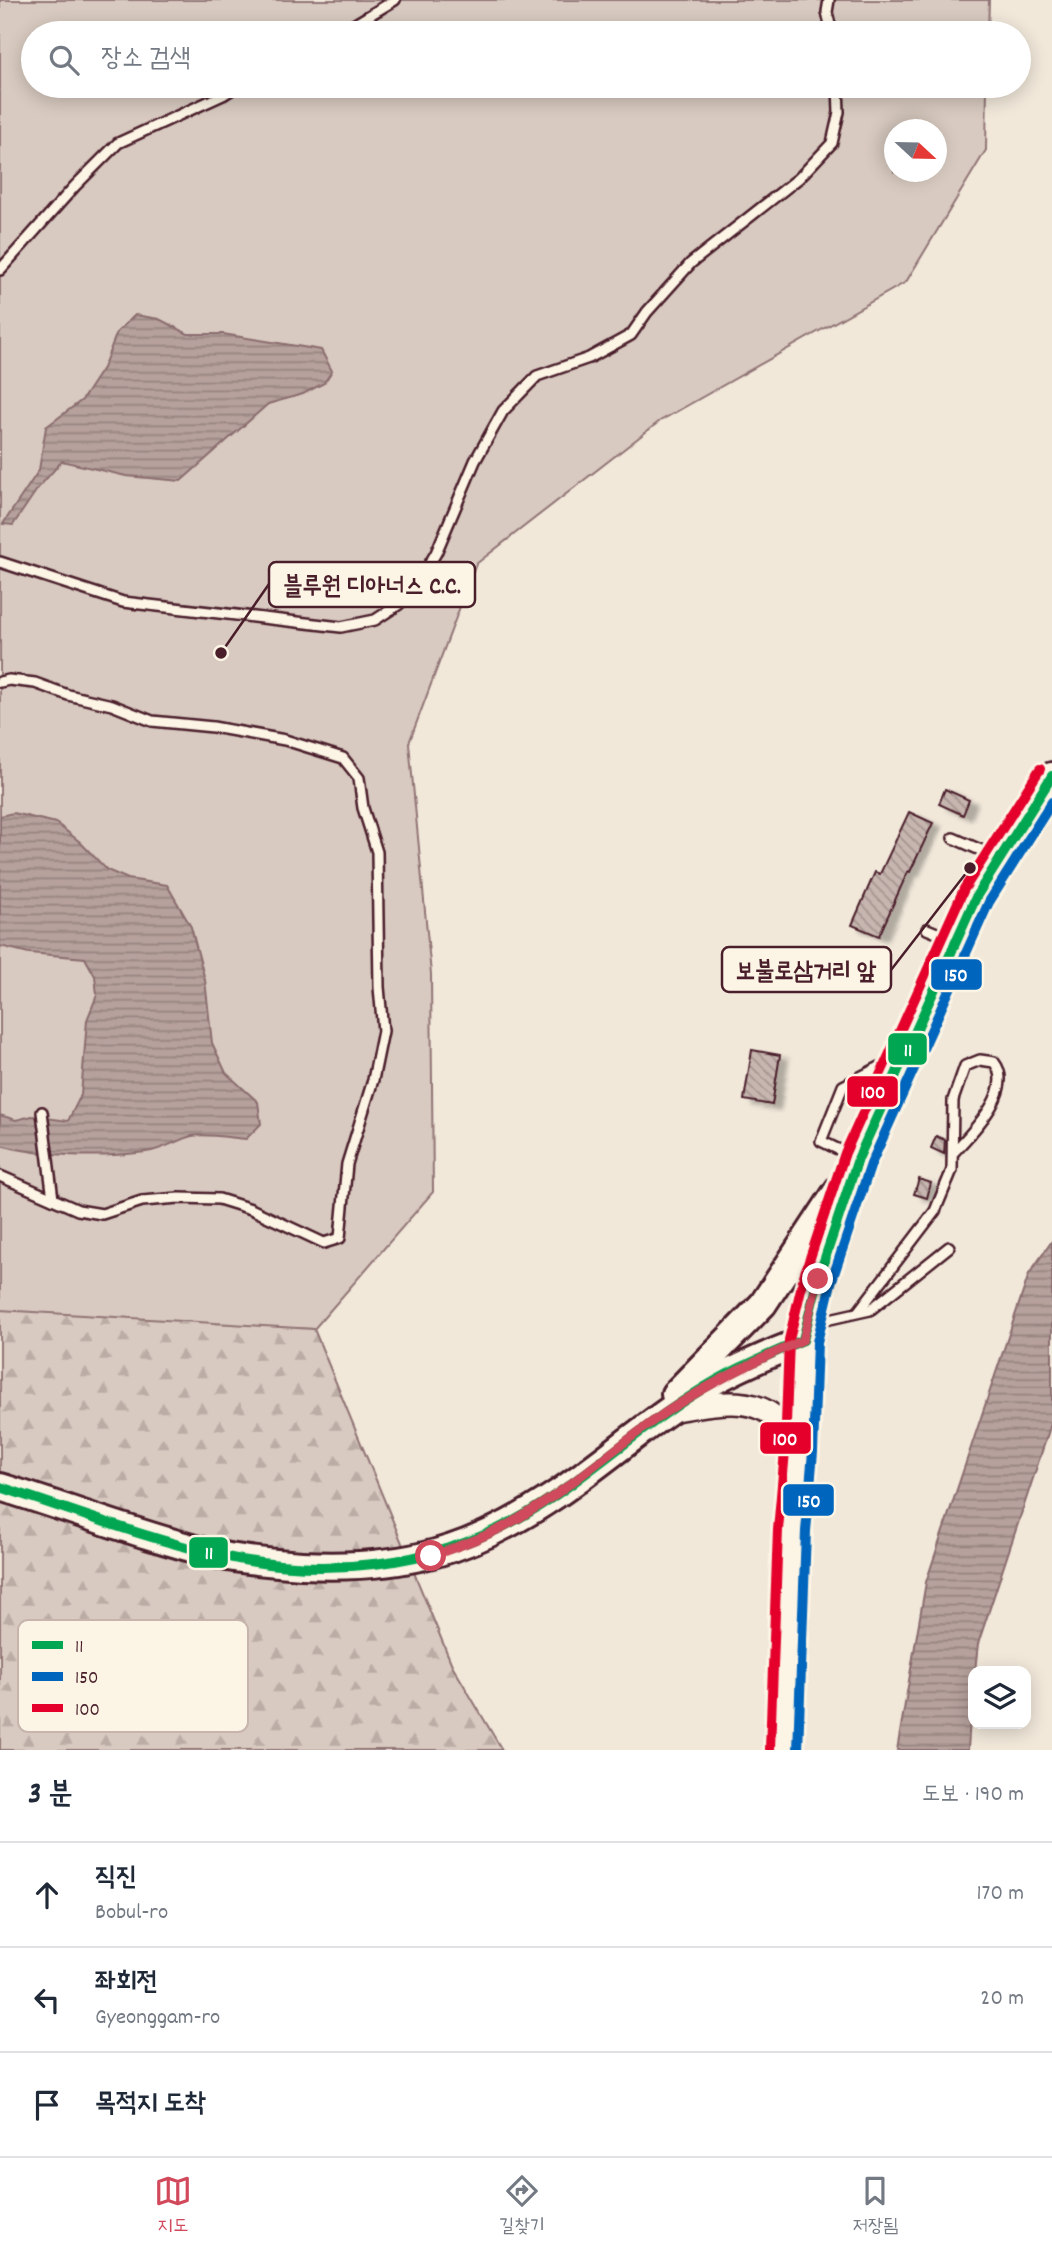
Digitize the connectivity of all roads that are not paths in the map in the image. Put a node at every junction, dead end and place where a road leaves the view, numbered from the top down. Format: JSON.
{"nodes":[{"id":1,"x":395,"y":0,"type":"edge"},
{"id":2,"x":829,"y":0,"type":"edge"},
{"id":3,"x":360,"y":21,"type":"edge"},
{"id":4,"x":829,"y":21,"type":"edge"},
{"id":5,"x":216,"y":98,"type":"edge"},
{"id":6,"x":838,"y":98,"type":"edge"},
{"id":7,"x":0,"y":270,"type":"edge"},
{"id":8,"x":0,"y":562,"type":"edge"},
{"id":9,"x":0,"y":682,"type":"edge"},
{"id":10,"x":1052,"y":776,"type":"edge"},
{"id":11,"x":953,"y":838,"type":"dead end"},
{"id":12,"x":1000,"y":859,"type":"junction"},
{"id":13,"x":927,"y":929,"type":"dead end"},
{"id":14,"x":956,"y":941,"type":"junction"},
{"id":15,"x":906,"y":1053,"type":"junction"},
{"id":16,"x":42,"y":1112,"type":"dead end"},
{"id":17,"x":953,"y":1153,"type":"junction"},
{"id":18,"x":858,"y":1159,"type":"junction"},
{"id":19,"x":0,"y":1176,"type":"edge"},
{"id":20,"x":52,"y":1199,"type":"junction"},
{"id":21,"x":949,"y":1247,"type":"dead end"},
{"id":22,"x":858,"y":1312,"type":"junction"},
{"id":23,"x":805,"y":1332,"type":"junction"},
{"id":24,"x":668,"y":1411,"type":"junction"},
{"id":25,"x":637,"y":1433,"type":"junction"},
{"id":26,"x":799,"y":1452,"type":"junction"},
{"id":27,"x":0,"y":1487,"type":"edge"},
{"id":28,"x":784,"y":1750,"type":"edge"}],
"edges":[{"from":1,"to":3,"type":"lane"},
{"from":2,"to":4,"type":"lane"},
{"from":5,"to":7,"type":"lane"},
{"from":6,"to":8,"type":"lane"},
{"from":9,"to":20,"type":"lane"},
{"from":10,"to":12,"type":"main road"},
{"from":11,"to":12,"type":"lane"},
{"from":12,"to":14,"type":"main road"},
{"from":13,"to":14,"type":"lane"},
{"from":14,"to":15,"type":"main road"},
{"from":15,"to":18,"type":"main road"},
{"from":15,"to":18,"type":"lane"},
{"from":16,"to":20,"type":"lane"},
{"from":17,"to":17,"type":"lane"},
{"from":17,"to":22,"type":"lane"},
{"from":18,"to":23,"type":"main road"},
{"from":18,"to":25,"type":"main road"},
{"from":19,"to":20,"type":"lane"},
{"from":21,"to":22,"type":"lane"},
{"from":22,"to":23,"type":"lane"},
{"from":23,"to":24,"type":"main road"},
{"from":23,"to":26,"type":"street"},
{"from":24,"to":25,"type":"main road"},
{"from":24,"to":26,"type":"street"},
{"from":25,"to":27,"type":"main road"},
{"from":26,"to":28,"type":"street"}]}
